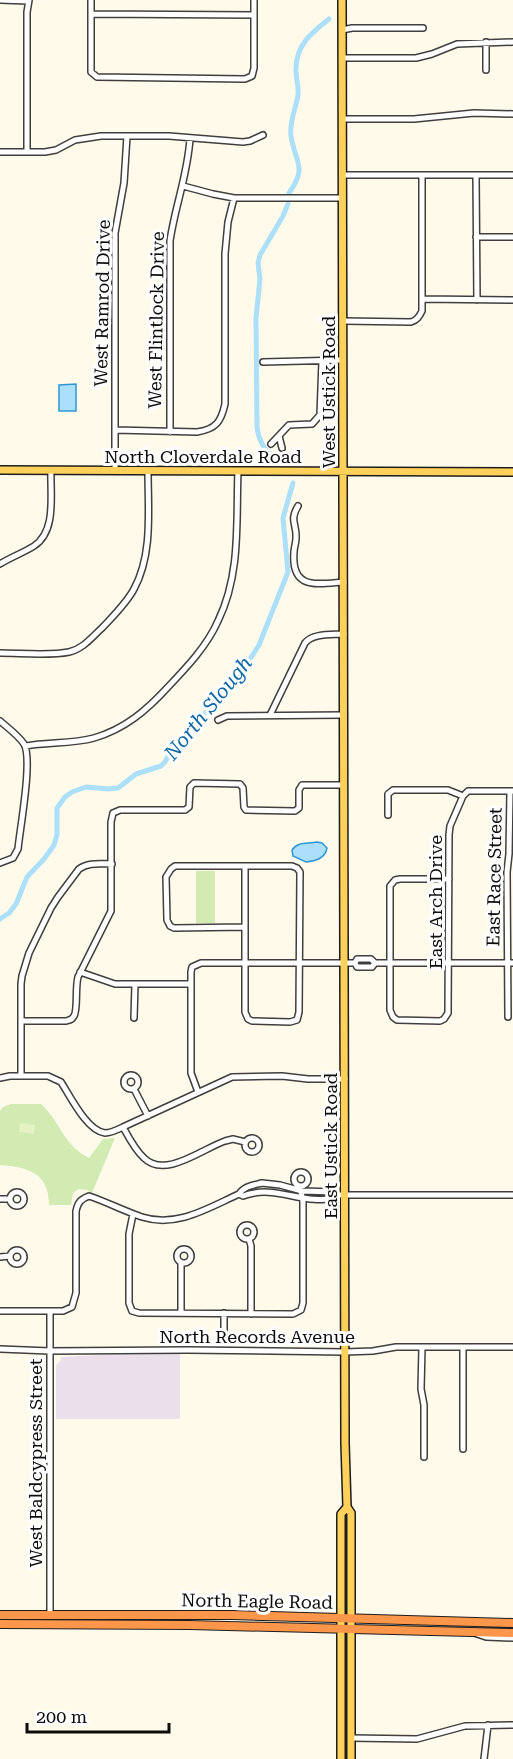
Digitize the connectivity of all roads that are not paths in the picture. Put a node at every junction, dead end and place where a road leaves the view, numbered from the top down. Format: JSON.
{"nodes":[{"id":1,"x":0,"y":0,"type":"edge"},
{"id":2,"x":28,"y":0,"type":"edge"},
{"id":3,"x":91,"y":0,"type":"edge"},
{"id":4,"x":254,"y":0,"type":"edge"},
{"id":5,"x":342,"y":0,"type":"edge"},
{"id":6,"x":91,"y":14,"type":"junction"},
{"id":7,"x":254,"y":15,"type":"junction"},
{"id":8,"x":423,"y":28,"type":"dead end"},
{"id":9,"x":342,"y":30,"type":"junction"},
{"id":10,"x":486,"y":42,"type":"junction"},
{"id":11,"x":513,"y":42,"type":"edge"},
{"id":12,"x":342,"y":58,"type":"junction"},
{"id":13,"x":486,"y":70,"type":"dead end"},
{"id":14,"x":513,"y":114,"type":"edge"},
{"id":15,"x":342,"y":119,"type":"junction"},
{"id":16,"x":263,"y":135,"type":"dead end"},
{"id":17,"x":126,"y":136,"type":"junction"},
{"id":18,"x":190,"y":138,"type":"junction"},
{"id":19,"x":0,"y":152,"type":"edge"},
{"id":20,"x":27,"y":152,"type":"junction"},
{"id":21,"x":342,"y":175,"type":"junction"},
{"id":22,"x":422,"y":175,"type":"junction"},
{"id":23,"x":476,"y":175,"type":"junction"},
{"id":24,"x":513,"y":175,"type":"edge"},
{"id":25,"x":183,"y":186,"type":"junction"},
{"id":26,"x":234,"y":198,"type":"junction"},
{"id":27,"x":342,"y":198,"type":"junction"},
{"id":28,"x":476,"y":237,"type":"junction"},
{"id":29,"x":513,"y":237,"type":"edge"},
{"id":30,"x":422,"y":299,"type":"junction"},
{"id":31,"x":477,"y":300,"type":"junction"},
{"id":32,"x":513,"y":300,"type":"edge"},
{"id":33,"x":343,"y":321,"type":"junction"},
{"id":34,"x":343,"y":360,"type":"junction"},
{"id":35,"x":322,"y":361,"type":"junction"},
{"id":36,"x":263,"y":362,"type":"dead end"},
{"id":37,"x":115,"y":430,"type":"junction"},
{"id":38,"x":170,"y":432,"type":"junction"},
{"id":39,"x":279,"y":436,"type":"junction"},
{"id":40,"x":271,"y":444,"type":"dead end"},
{"id":41,"x":282,"y":448,"type":"dead end"},
{"id":42,"x":0,"y":470,"type":"edge"},
{"id":43,"x":51,"y":470,"type":"junction"},
{"id":44,"x":115,"y":471,"type":"junction"},
{"id":45,"x":148,"y":471,"type":"junction"},
{"id":46,"x":238,"y":471,"type":"junction"},
{"id":47,"x":344,"y":471,"type":"junction"},
{"id":48,"x":513,"y":472,"type":"edge"},
{"id":49,"x":298,"y":506,"type":"dead end"},
{"id":50,"x":0,"y":564,"type":"edge"},
{"id":51,"x":344,"y":582,"type":"junction"},
{"id":52,"x":344,"y":634,"type":"junction"},
{"id":53,"x":0,"y":652,"type":"edge"},
{"id":54,"x":270,"y":715,"type":"junction"},
{"id":55,"x":344,"y":715,"type":"junction"},
{"id":56,"x":218,"y":720,"type":"dead end"},
{"id":57,"x":0,"y":721,"type":"edge"},
{"id":58,"x":26,"y":746,"type":"junction"},
{"id":59,"x":344,"y":785,"type":"junction"},
{"id":60,"x":512,"y":791,"type":"edge"},
{"id":61,"x":463,"y":796,"type":"junction"},
{"id":62,"x":388,"y":814,"type":"dead end"},
{"id":63,"x":511,"y":848,"type":"edge"},
{"id":64,"x":0,"y":863,"type":"edge"},
{"id":65,"x":112,"y":864,"type":"junction"},
{"id":66,"x":245,"y":866,"type":"junction"},
{"id":67,"x":449,"y":879,"type":"junction"},
{"id":68,"x":245,"y":927,"type":"junction"},
{"id":69,"x":344,"y":962,"type":"junction"},
{"id":70,"x":245,"y":963,"type":"junction"},
{"id":71,"x":300,"y":963,"type":"junction"},
{"id":72,"x":390,"y":963,"type":"junction"},
{"id":73,"x":449,"y":963,"type":"junction"},
{"id":74,"x":511,"y":963,"type":"edge"},
{"id":75,"x":80,"y":972,"type":"junction"},
{"id":76,"x":135,"y":984,"type":"junction"},
{"id":77,"x":191,"y":984,"type":"junction"},
{"id":78,"x":508,"y":1017,"type":"dead end"},
{"id":79,"x":134,"y":1018,"type":"dead end"},
{"id":80,"x":21,"y":1021,"type":"junction"},
{"id":81,"x":21,"y":1076,"type":"junction"},
{"id":82,"x":0,"y":1078,"type":"edge"},
{"id":83,"x":345,"y":1079,"type":"junction"},
{"id":84,"x":134,"y":1089,"type":"dead end"},
{"id":85,"x":198,"y":1092,"type":"junction"},
{"id":86,"x":148,"y":1116,"type":"junction"},
{"id":87,"x":123,"y":1127,"type":"junction"},
{"id":88,"x":245,"y":1142,"type":"dead end"},
{"id":89,"x":301,"y":1191,"type":"junction"},
{"id":90,"x":341,"y":1195,"type":"junction"},
{"id":91,"x":513,"y":1195,"type":"edge"},
{"id":92,"x":0,"y":1199,"type":"edge"},
{"id":93,"x":9,"y":1199,"type":"dead end"},
{"id":94,"x":134,"y":1214,"type":"junction"},
{"id":95,"x":249,"y":1239,"type":"dead end"},
{"id":96,"x":0,"y":1257,"type":"edge"},
{"id":97,"x":10,"y":1257,"type":"dead end"},
{"id":98,"x":181,"y":1263,"type":"dead end"},
{"id":99,"x":0,"y":1311,"type":"edge"},
{"id":100,"x":50,"y":1311,"type":"junction"},
{"id":101,"x":181,"y":1313,"type":"junction"},
{"id":102,"x":224,"y":1313,"type":"junction"},
{"id":103,"x":251,"y":1314,"type":"junction"},
{"id":104,"x":224,"y":1339,"type":"dead end"},
{"id":105,"x":422,"y":1347,"type":"junction"},
{"id":106,"x":463,"y":1347,"type":"junction"},
{"id":107,"x":513,"y":1347,"type":"edge"},
{"id":108,"x":0,"y":1349,"type":"edge"},
{"id":109,"x":50,"y":1351,"type":"junction"},
{"id":110,"x":345,"y":1352,"type":"junction"},
{"id":111,"x":463,"y":1449,"type":"dead end"},
{"id":112,"x":424,"y":1457,"type":"dead end"},
{"id":113,"x":347,"y":1507,"type":"junction"},
{"id":114,"x":0,"y":1615,"type":"edge"},
{"id":115,"x":50,"y":1616,"type":"junction"},
{"id":116,"x":124,"y":1616,"type":"junction"},
{"id":117,"x":341,"y":1618,"type":"junction"},
{"id":118,"x":352,"y":1618,"type":"junction"},
{"id":119,"x":0,"y":1622,"type":"edge"},
{"id":120,"x":513,"y":1623,"type":"edge"},
{"id":121,"x":50,"y":1624,"type":"junction"},
{"id":122,"x":341,"y":1629,"type":"junction"},
{"id":123,"x":352,"y":1629,"type":"junction"},
{"id":124,"x":513,"y":1635,"type":"edge"},
{"id":125,"x":488,"y":1725,"type":"junction"},
{"id":126,"x":513,"y":1725,"type":"edge"},
{"id":127,"x":351,"y":1738,"type":"junction"},
{"id":128,"x":341,"y":1759,"type":"edge"},
{"id":129,"x":351,"y":1759,"type":"edge"},
{"id":130,"x":484,"y":1759,"type":"edge"}],
"edges":[{"from":1,"to":2,"type":"street"},
{"from":2,"to":20,"type":"street"},
{"from":3,"to":6,"type":"street"},
{"from":4,"to":7,"type":"street"},
{"from":5,"to":9,"type":"main road","name":"West Ustick Road"},
{"from":6,"to":7,"type":"street"},
{"from":6,"to":7,"type":"street"},
{"from":8,"to":9,"type":"street"},
{"from":9,"to":12,"type":"main road","name":"West Ustick Road"},
{"from":10,"to":11,"type":"street"},
{"from":10,"to":12,"type":"street"},
{"from":10,"to":13,"type":"street"},
{"from":12,"to":15,"type":"main road","name":"West Ustick Road"},
{"from":14,"to":15,"type":"street"},
{"from":15,"to":21,"type":"main road","name":"West Ustick Road"},
{"from":16,"to":18,"type":"street"},
{"from":17,"to":18,"type":"street"},
{"from":17,"to":20,"type":"street"},
{"from":17,"to":37,"type":"street","name":"West Ramrod Drive"},
{"from":18,"to":25,"type":"street","name":"West Flintlock Drive"},
{"from":19,"to":20,"type":"street"},
{"from":21,"to":22,"type":"street"},
{"from":21,"to":27,"type":"main road","name":"West Ustick Road"},
{"from":22,"to":23,"type":"street"},
{"from":22,"to":30,"type":"street"},
{"from":23,"to":24,"type":"street"},
{"from":23,"to":28,"type":"street"},
{"from":25,"to":26,"type":"street"},
{"from":25,"to":38,"type":"street","name":"West Flintlock Drive"},
{"from":26,"to":27,"type":"street"},
{"from":26,"to":38,"type":"street"},
{"from":27,"to":33,"type":"main road","name":"West Ustick Road"},
{"from":28,"to":29,"type":"street"},
{"from":28,"to":31,"type":"street"},
{"from":30,"to":31,"type":"street"},
{"from":30,"to":33,"type":"street"},
{"from":31,"to":32,"type":"street"},
{"from":33,"to":34,"type":"main road","name":"West Ustick Road"},
{"from":34,"to":35,"type":"street"},
{"from":34,"to":47,"type":"main road","name":"West Ustick Road"},
{"from":35,"to":36,"type":"street"},
{"from":35,"to":39,"type":"street"},
{"from":37,"to":38,"type":"street"},
{"from":37,"to":44,"type":"street","name":"West Ramrod Drive"},
{"from":39,"to":40,"type":"street"},
{"from":39,"to":41,"type":"street"},
{"from":42,"to":43,"type":"main road","name":"North Cloverdale Road"},
{"from":43,"to":44,"type":"main road","name":"North Cloverdale Road"},
{"from":43,"to":50,"type":"street"},
{"from":44,"to":45,"type":"main road","name":"North Cloverdale Road"},
{"from":45,"to":46,"type":"main road","name":"North Cloverdale Road"},
{"from":45,"to":53,"type":"street"},
{"from":46,"to":47,"type":"main road","name":"North Cloverdale Road"},
{"from":46,"to":58,"type":"street"},
{"from":47,"to":48,"type":"main road","name":"North Cloverdale Road"},
{"from":47,"to":51,"type":"main road","name":"West Ustick Road"},
{"from":49,"to":51,"type":"street"},
{"from":51,"to":52,"type":"main road","name":"West Ustick Road"},
{"from":52,"to":54,"type":"street"},
{"from":52,"to":55,"type":"main road","name":"West Ustick Road"},
{"from":54,"to":55,"type":"street"},
{"from":54,"to":56,"type":"street"},
{"from":55,"to":59,"type":"main road","name":"West Ustick Road"},
{"from":57,"to":58,"type":"street"},
{"from":58,"to":64,"type":"street"},
{"from":59,"to":65,"type":"street"},
{"from":59,"to":69,"type":"main road","name":"East Ustick Road"},
{"from":60,"to":61,"type":"street","name":"East Arch Drive"},
{"from":60,"to":63,"type":"street","name":"East Race Street"},
{"from":61,"to":62,"type":"street"},
{"from":61,"to":67,"type":"street","name":"East Arch Drive"},
{"from":63,"to":74,"type":"street","name":"East Race Street"},
{"from":65,"to":75,"type":"street"},
{"from":65,"to":80,"type":"street"},
{"from":66,"to":68,"type":"street"},
{"from":66,"to":68,"type":"street"},
{"from":66,"to":71,"type":"street"},
{"from":67,"to":72,"type":"street"},
{"from":67,"to":73,"type":"street","name":"East Arch Drive"},
{"from":68,"to":70,"type":"street"},
{"from":69,"to":71,"type":"street"},
{"from":69,"to":72,"type":"street"},
{"from":69,"to":83,"type":"main road","name":"East Ustick Road"},
{"from":70,"to":71,"type":"street"},
{"from":70,"to":71,"type":"street"},
{"from":70,"to":77,"type":"street"},
{"from":72,"to":73,"type":"street"},
{"from":72,"to":73,"type":"street","name":"East Arch Drive"},
{"from":73,"to":74,"type":"street"},
{"from":74,"to":78,"type":"street","name":"East Race Street"},
{"from":75,"to":76,"type":"street"},
{"from":75,"to":80,"type":"street"},
{"from":76,"to":77,"type":"street"},
{"from":76,"to":79,"type":"street"},
{"from":77,"to":85,"type":"street"},
{"from":80,"to":81,"type":"street"},
{"from":81,"to":82,"type":"street"},
{"from":81,"to":87,"type":"street"},
{"from":83,"to":85,"type":"street"},
{"from":83,"to":90,"type":"main road","name":"East Ustick Road"},
{"from":84,"to":86,"type":"street"},
{"from":85,"to":86,"type":"street"},
{"from":86,"to":87,"type":"street"},
{"from":87,"to":88,"type":"street"},
{"from":89,"to":90,"type":"street"},
{"from":89,"to":94,"type":"street"},
{"from":89,"to":103,"type":"street"},
{"from":90,"to":91,"type":"street"},
{"from":90,"to":110,"type":"main road","name":"East Ustick Road"},
{"from":92,"to":93,"type":"street"},
{"from":94,"to":100,"type":"street"},
{"from":94,"to":101,"type":"street"},
{"from":95,"to":103,"type":"street"},
{"from":96,"to":97,"type":"street"},
{"from":98,"to":101,"type":"street"},
{"from":99,"to":100,"type":"street"},
{"from":100,"to":109,"type":"street","name":"West Baldcypress Street"},
{"from":101,"to":102,"type":"street"},
{"from":102,"to":103,"type":"street"},
{"from":102,"to":104,"type":"street"},
{"from":105,"to":106,"type":"street","name":"North Records Avenue"},
{"from":105,"to":110,"type":"street","name":"North Records Avenue"},
{"from":105,"to":112,"type":"street"},
{"from":106,"to":107,"type":"street","name":"North Records Avenue"},
{"from":106,"to":111,"type":"street"},
{"from":108,"to":109,"type":"street","name":"North Records Avenue"},
{"from":109,"to":110,"type":"street","name":"North Records Avenue"},
{"from":109,"to":115,"type":"street","name":"West Baldcypress Street"},
{"from":110,"to":113,"type":"main road","name":"East Ustick Road"},
{"from":113,"to":117,"type":"main road","name":"East Ustick Road"},
{"from":113,"to":118,"type":"main road","name":"East Ustick Road"},
{"from":114,"to":115,"type":"highway","name":"North Eagle Road"},
{"from":115,"to":116,"type":"highway","name":"North Eagle Road"},
{"from":115,"to":119,"type":"highway"},
{"from":116,"to":117,"type":"highway","name":"North Eagle Road"},
{"from":116,"to":121,"type":"highway"},
{"from":117,"to":118,"type":"highway","name":"North Eagle Road"},
{"from":117,"to":122,"type":"main road","name":"East Ustick Road"},
{"from":118,"to":120,"type":"highway","name":"North Eagle Road"},
{"from":118,"to":123,"type":"main road","name":"East Ustick Road"},
{"from":119,"to":121,"type":"highway","name":"North Eagle Road"},
{"from":121,"to":122,"type":"highway","name":"North Eagle Road"},
{"from":122,"to":123,"type":"highway","name":"North Eagle Road"},
{"from":122,"to":128,"type":"main road"},
{"from":123,"to":124,"type":"highway","name":"North Eagle Road"},
{"from":123,"to":127,"type":"main road"},
{"from":125,"to":126,"type":"street"},
{"from":125,"to":127,"type":"street"},
{"from":125,"to":130,"type":"street"},
{"from":127,"to":129,"type":"main road"}]}
